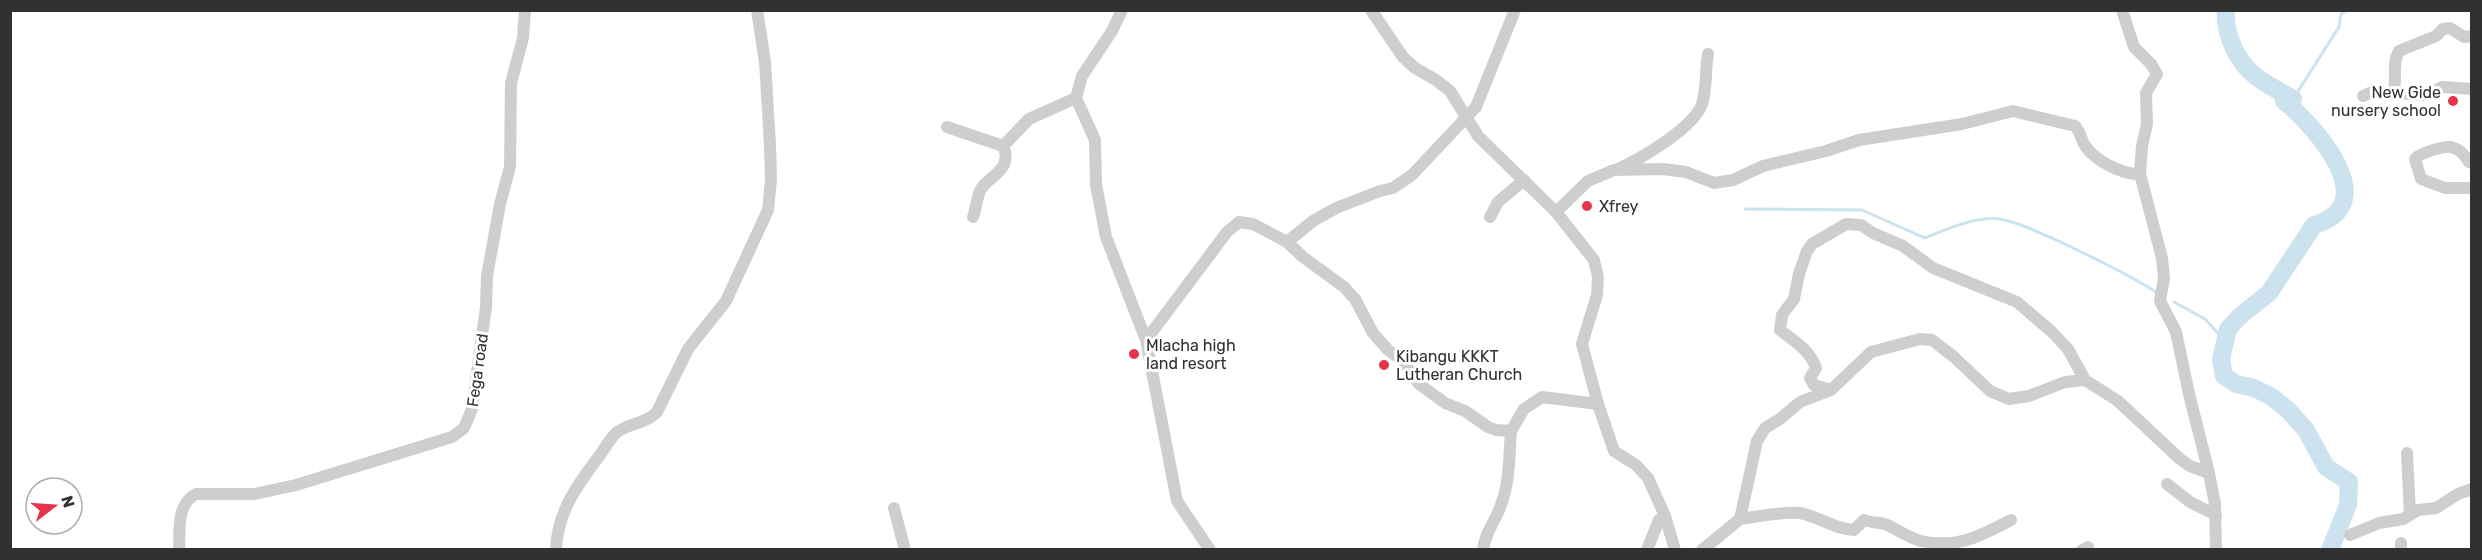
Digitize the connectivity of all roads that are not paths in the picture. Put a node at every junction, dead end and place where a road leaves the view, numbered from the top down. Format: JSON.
{"nodes":[{"id":1,"x":525,"y":10,"type":"edge"},
{"id":2,"x":757,"y":10,"type":"edge"},
{"id":3,"x":1122,"y":10,"type":"edge"},
{"id":4,"x":1371,"y":10,"type":"edge"},
{"id":5,"x":1515,"y":10,"type":"edge"},
{"id":6,"x":2122,"y":10,"type":"edge"},
{"id":7,"x":2472,"y":36,"type":"edge"},
{"id":8,"x":1708,"y":54,"type":"dead end"},
{"id":9,"x":2472,"y":89,"type":"edge"},
{"id":10,"x":2393,"y":93,"type":"junction"},
{"id":11,"x":2363,"y":96,"type":"dead end"},
{"id":12,"x":1076,"y":98,"type":"junction"},
{"id":13,"x":1465,"y":118,"type":"junction"},
{"id":14,"x":947,"y":127,"type":"dead end"},
{"id":15,"x":1004,"y":146,"type":"junction"},
{"id":16,"x":2472,"y":163,"type":"edge"},
{"id":17,"x":1614,"y":170,"type":"junction"},
{"id":18,"x":2140,"y":174,"type":"junction"},
{"id":19,"x":1524,"y":180,"type":"junction"},
{"id":20,"x":2472,"y":188,"type":"edge"},
{"id":21,"x":1556,"y":212,"type":"junction"},
{"id":22,"x":974,"y":217,"type":"dead end"},
{"id":23,"x":1490,"y":217,"type":"dead end"},
{"id":24,"x":1287,"y":242,"type":"junction"},
{"id":25,"x":1146,"y":340,"type":"junction"},
{"id":26,"x":2085,"y":380,"type":"junction"},
{"id":27,"x":1831,"y":390,"type":"junction"},
{"id":28,"x":1598,"y":404,"type":"junction"},
{"id":29,"x":1511,"y":431,"type":"junction"},
{"id":30,"x":2408,"y":453,"type":"dead end"},
{"id":31,"x":2210,"y":473,"type":"junction"},
{"id":32,"x":2168,"y":484,"type":"dead end"},
{"id":33,"x":2472,"y":489,"type":"edge"},
{"id":34,"x":894,"y":508,"type":"dead end"},
{"id":35,"x":2410,"y":514,"type":"junction"},
{"id":36,"x":2216,"y":515,"type":"junction"},
{"id":37,"x":1740,"y":519,"type":"junction"},
{"id":38,"x":1659,"y":520,"type":"dead end"},
{"id":39,"x":2011,"y":520,"type":"dead end"},
{"id":40,"x":2350,"y":535,"type":"dead end"},
{"id":41,"x":1958,"y":548,"type":"edge"},
{"id":42,"x":179,"y":549,"type":"edge"},
{"id":43,"x":556,"y":549,"type":"edge"},
{"id":44,"x":905,"y":549,"type":"edge"},
{"id":45,"x":1210,"y":549,"type":"edge"},
{"id":46,"x":1483,"y":549,"type":"edge"},
{"id":47,"x":1647,"y":549,"type":"edge"},
{"id":48,"x":1675,"y":549,"type":"edge"},
{"id":49,"x":1702,"y":549,"type":"edge"},
{"id":50,"x":2216,"y":549,"type":"edge"}],
"edges":[{"from":1,"to":42,"type":"street","name":"Fega road"},
{"from":2,"to":43,"type":"street"},
{"from":3,"to":12,"type":"street"},
{"from":4,"to":13,"type":"street"},
{"from":5,"to":13,"type":"street"},
{"from":6,"to":18,"type":"street"},
{"from":7,"to":10,"type":"street"},
{"from":8,"to":17,"type":"street"},
{"from":9,"to":10,"type":"street"},
{"from":10,"to":11,"type":"street"},
{"from":12,"to":15,"type":"street"},
{"from":12,"to":25,"type":"street"},
{"from":13,"to":19,"type":"street"},
{"from":13,"to":24,"type":"street"},
{"from":14,"to":15,"type":"street"},
{"from":15,"to":22,"type":"street"},
{"from":16,"to":20,"type":"street"},
{"from":17,"to":18,"type":"street"},
{"from":17,"to":21,"type":"street"},
{"from":18,"to":31,"type":"street"},
{"from":19,"to":21,"type":"street"},
{"from":19,"to":23,"type":"street"},
{"from":21,"to":28,"type":"street"},
{"from":24,"to":25,"type":"street"},
{"from":24,"to":29,"type":"street"},
{"from":25,"to":45,"type":"street"},
{"from":26,"to":27,"type":"street"},
{"from":26,"to":27,"type":"street"},
{"from":26,"to":31,"type":"street"},
{"from":27,"to":37,"type":"street"},
{"from":28,"to":29,"type":"street"},
{"from":28,"to":48,"type":"street"},
{"from":29,"to":46,"type":"street"},
{"from":30,"to":35,"type":"street"},
{"from":31,"to":36,"type":"street"},
{"from":32,"to":36,"type":"street"},
{"from":33,"to":35,"type":"street"},
{"from":34,"to":44,"type":"street"},
{"from":35,"to":40,"type":"street"},
{"from":36,"to":50,"type":"street"},
{"from":37,"to":41,"type":"street"},
{"from":37,"to":49,"type":"street"},
{"from":38,"to":47,"type":"street"},
{"from":39,"to":41,"type":"street"}]}
